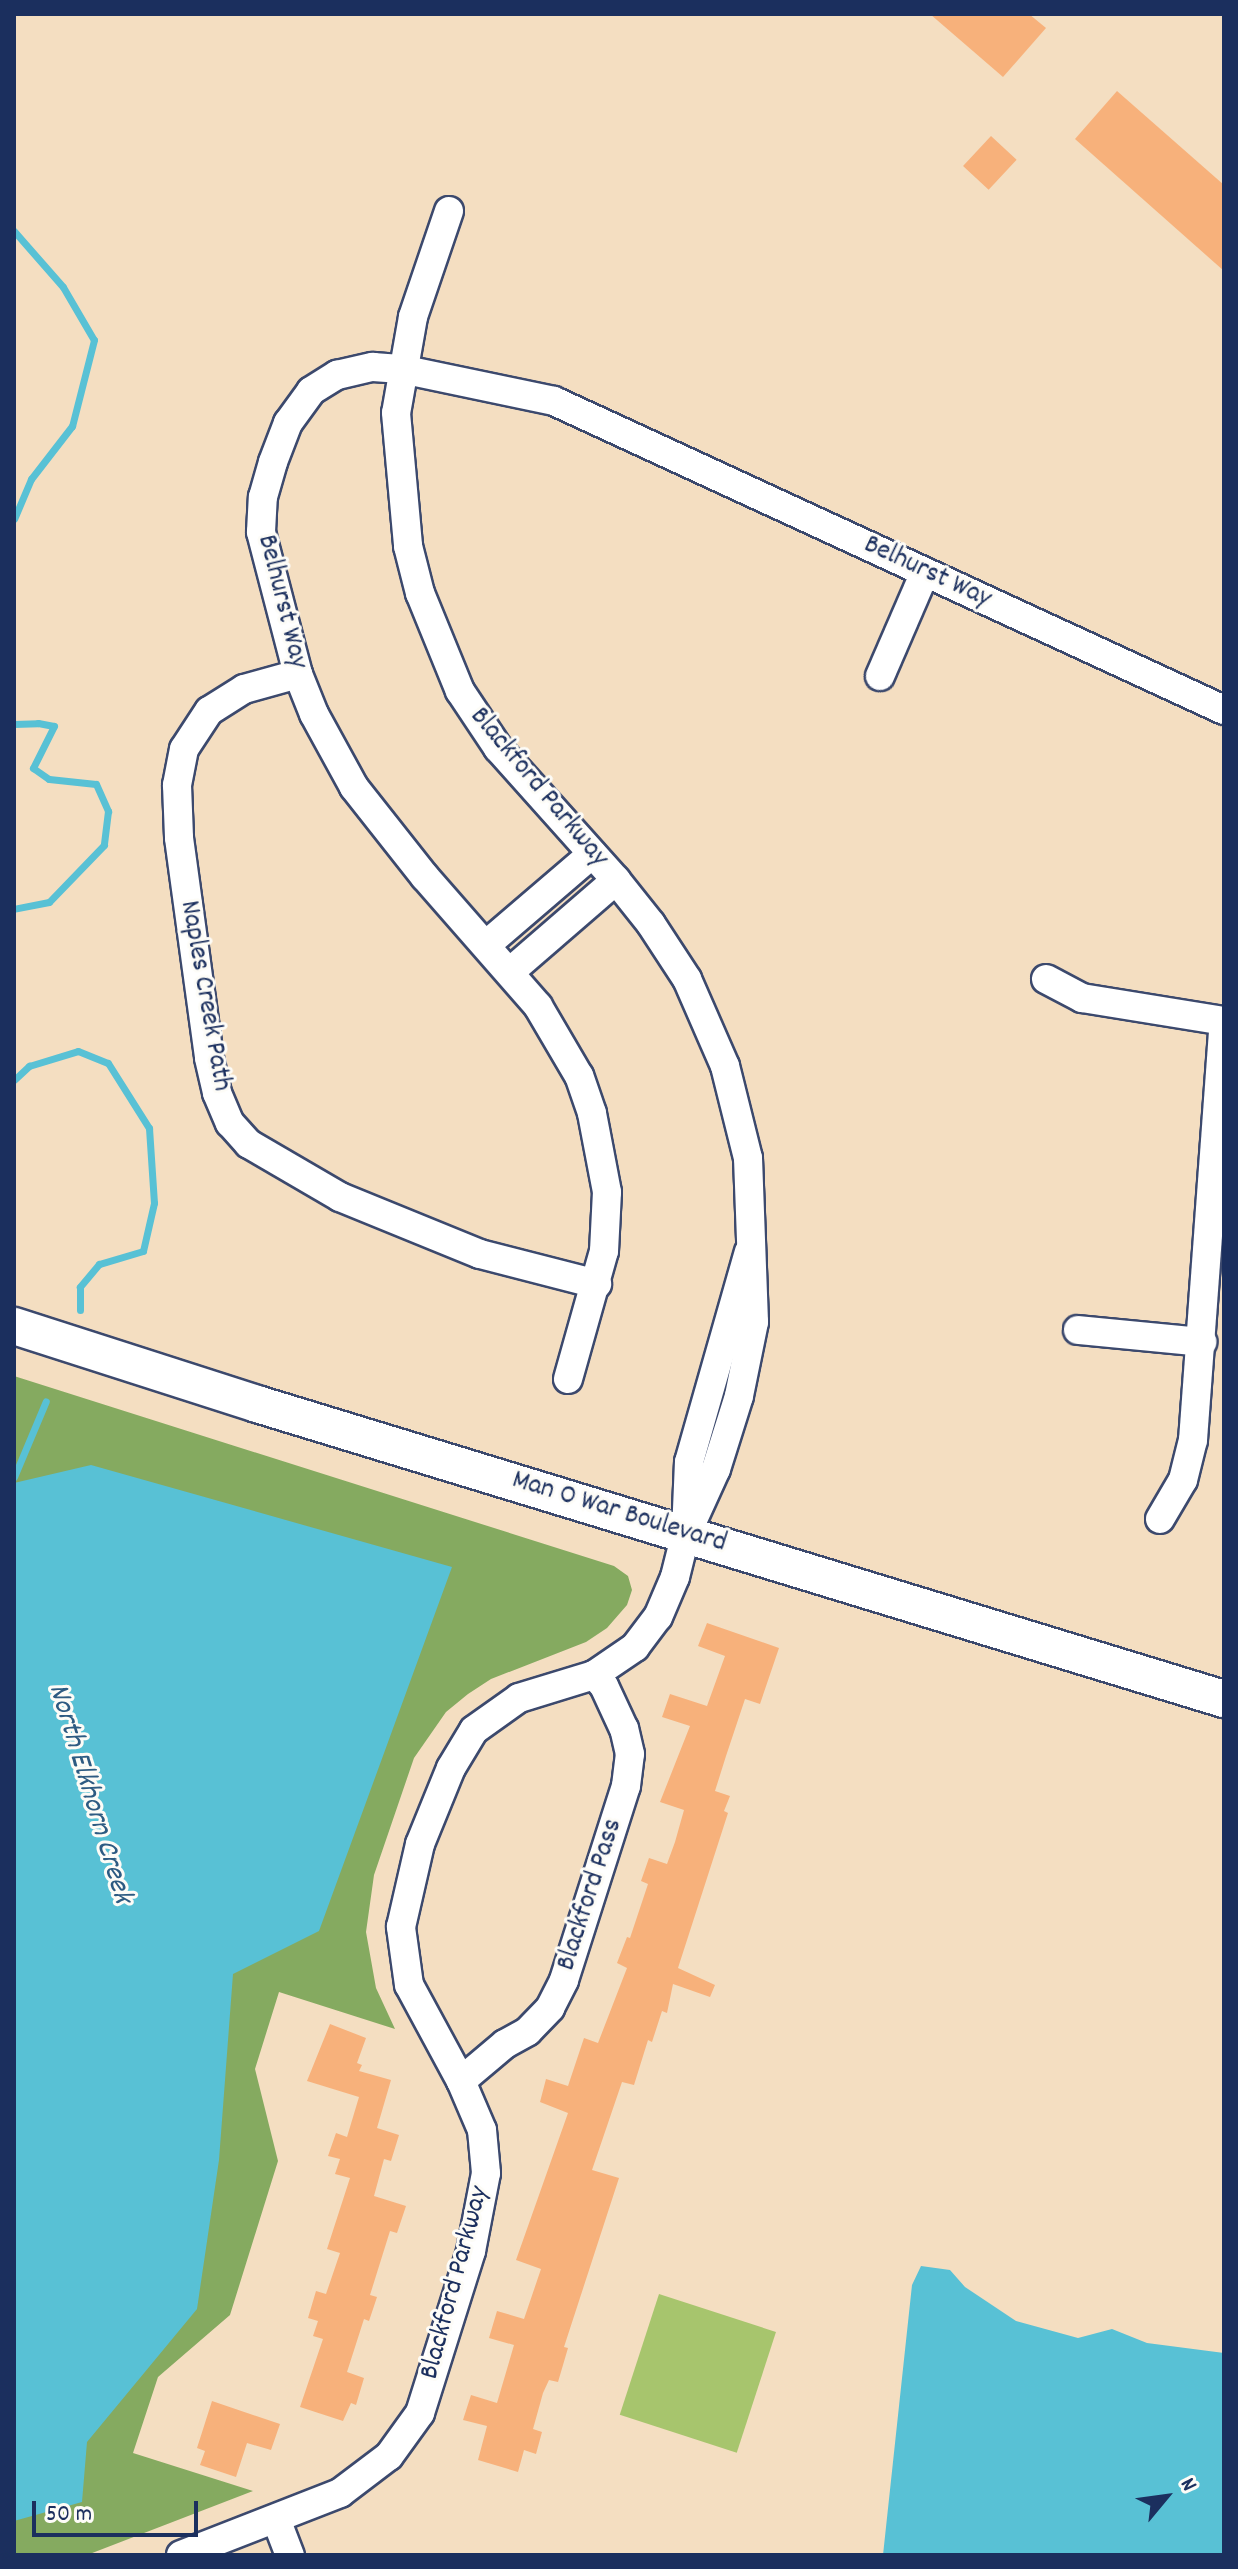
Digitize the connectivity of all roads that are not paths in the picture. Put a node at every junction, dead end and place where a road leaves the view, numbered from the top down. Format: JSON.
{"nodes":[{"id":1,"x":449,"y":211,"type":"dead end"},
{"id":2,"x":401,"y":369,"type":"junction"},
{"id":3,"x":925,"y":572,"type":"junction"},
{"id":4,"x":298,"y":674,"type":"junction"},
{"id":5,"x":880,"y":676,"type":"dead end"},
{"id":6,"x":1224,"y":710,"type":"edge"},
{"id":7,"x":592,"y":854,"type":"junction"},
{"id":8,"x":616,"y":880,"type":"junction"},
{"id":9,"x":486,"y":945,"type":"junction"},
{"id":10,"x":511,"y":971,"type":"junction"},
{"id":11,"x":1046,"y":979,"type":"dead end"},
{"id":12,"x":1224,"y":1022,"type":"edge"},
{"id":13,"x":597,"y":1284,"type":"junction"},
{"id":14,"x":14,"y":1326,"type":"edge"},
{"id":15,"x":1078,"y":1330,"type":"dead end"},
{"id":16,"x":1202,"y":1342,"type":"junction"},
{"id":17,"x":568,"y":1379,"type":"dead end"},
{"id":18,"x":1160,"y":1519,"type":"dead end"},
{"id":19,"x":686,"y":1533,"type":"junction"},
{"id":20,"x":594,"y":1675,"type":"junction"},
{"id":21,"x":1224,"y":1699,"type":"edge"},
{"id":22,"x":461,"y":2081,"type":"junction"},
{"id":23,"x":276,"y":2519,"type":"junction"},
{"id":24,"x":181,"y":2555,"type":"edge"},
{"id":25,"x":290,"y":2555,"type":"edge"}],
"edges":[{"from":1,"to":2,"type":"street","name":"Blackford Parkway"},
{"from":2,"to":3,"type":"street","name":"Belhurst Way"},
{"from":2,"to":4,"type":"street","name":"Belhurst Way"},
{"from":2,"to":7,"type":"street","name":"Blackford Parkway"},
{"from":3,"to":5,"type":"street"},
{"from":3,"to":6,"type":"street","name":"Belhurst Way"},
{"from":4,"to":9,"type":"street","name":"Belhurst Way"},
{"from":4,"to":13,"type":"street","name":"Naples Creek Path"},
{"from":7,"to":8,"type":"street","name":"Blackford Parkway"},
{"from":7,"to":9,"type":"street"},
{"from":8,"to":10,"type":"street"},
{"from":8,"to":19,"type":"street","name":"Blackford Parkway"},
{"from":9,"to":10,"type":"street","name":"Belhurst Way"},
{"from":10,"to":13,"type":"street","name":"Belhurst Way"},
{"from":11,"to":12,"type":"street"},
{"from":12,"to":16,"type":"street"},
{"from":13,"to":17,"type":"street","name":"Belhurst Way"},
{"from":14,"to":19,"type":"main road","name":"Man O War Boulevard"},
{"from":15,"to":16,"type":"street"},
{"from":16,"to":18,"type":"street"},
{"from":19,"to":20,"type":"street","name":"Blackford Parkway"},
{"from":19,"to":21,"type":"main road","name":"Man O War Boulevard"},
{"from":20,"to":22,"type":"street","name":"Blackford Pass"},
{"from":20,"to":22,"type":"street","name":"Blackford Parkway"},
{"from":22,"to":23,"type":"street","name":"Blackford Parkway"},
{"from":23,"to":24,"type":"street","name":"Blackford Parkway"},
{"from":23,"to":25,"type":"street"}]}
